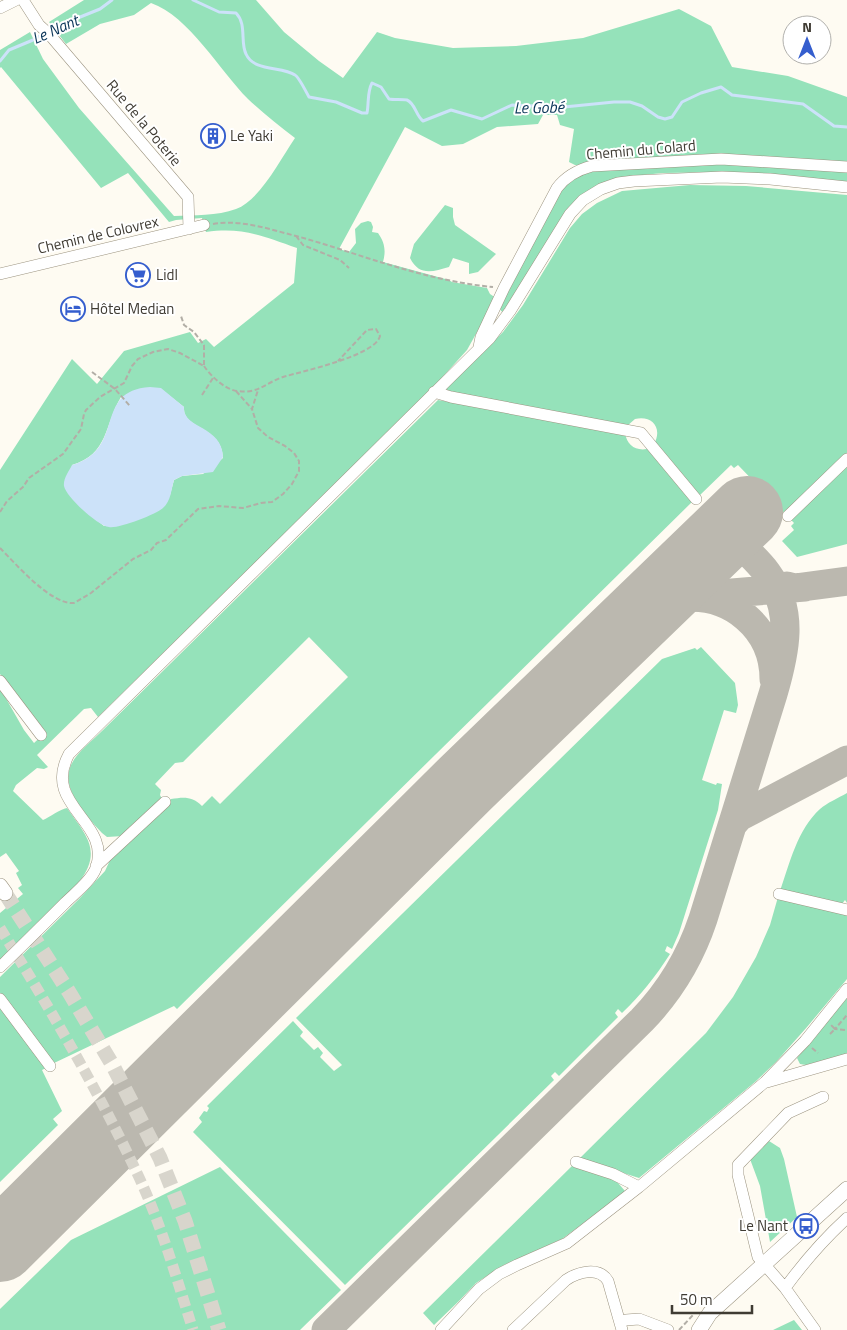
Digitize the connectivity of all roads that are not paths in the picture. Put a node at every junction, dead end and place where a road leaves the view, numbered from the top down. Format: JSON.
{"nodes":[{"id":1,"x":23,"y":0,"type":"edge"},
{"id":2,"x":847,"y":167,"type":"edge"},
{"id":3,"x":847,"y":187,"type":"edge"},
{"id":4,"x":204,"y":225,"type":"road end"},
{"id":5,"x":189,"y":229,"type":"junction"},
{"id":6,"x":0,"y":274,"type":"edge"},
{"id":7,"x":478,"y":349,"type":"junction"},
{"id":8,"x":434,"y":392,"type":"junction"},
{"id":9,"x":847,"y":458,"type":"edge"},
{"id":10,"x":696,"y":499,"type":"dead end"},
{"id":11,"x":788,"y":516,"type":"dead end"},
{"id":12,"x":0,"y":681,"type":"edge"},
{"id":13,"x":41,"y":735,"type":"dead end"},
{"id":14,"x":165,"y":802,"type":"dead end"},
{"id":15,"x":96,"y":866,"type":"junction"},
{"id":16,"x":779,"y":894,"type":"dead end"},
{"id":17,"x":847,"y":910,"type":"edge"},
{"id":18,"x":0,"y":967,"type":"edge"},
{"id":19,"x":847,"y":989,"type":"edge"},
{"id":20,"x":0,"y":999,"type":"edge"},
{"id":21,"x":847,"y":1059,"type":"edge"},
{"id":22,"x":50,"y":1066,"type":"dead end"},
{"id":23,"x":765,"y":1082,"type":"junction"},
{"id":24,"x":823,"y":1097,"type":"dead end"},
{"id":25,"x":576,"y":1162,"type":"dead end"},
{"id":26,"x":639,"y":1188,"type":"junction"},
{"id":27,"x":847,"y":1189,"type":"edge"},
{"id":28,"x":847,"y":1218,"type":"edge"},
{"id":29,"x":764,"y":1264,"type":"junction"},
{"id":30,"x":785,"y":1288,"type":"junction"},
{"id":31,"x":710,"y":1313,"type":"junction"},
{"id":32,"x":624,"y":1325,"type":"edge"},
{"id":33,"x":448,"y":1328,"type":"edge"},
{"id":34,"x":513,"y":1330,"type":"edge"},
{"id":35,"x":668,"y":1330,"type":"edge"},
{"id":36,"x":692,"y":1330,"type":"edge"},
{"id":37,"x":699,"y":1330,"type":"edge"},
{"id":38,"x":814,"y":1330,"type":"edge"}],
"edges":[{"from":1,"to":5,"type":"street","name":"Rue de la Poterie"},
{"from":2,"to":7,"type":"street","name":"Chemin du Colard"},
{"from":3,"to":7,"type":"street"},
{"from":4,"to":5,"type":"street","name":"Chemin de Colovrex"},
{"from":5,"to":6,"type":"street","name":"Chemin de Colovrex"},
{"from":7,"to":8,"type":"street"},
{"from":8,"to":10,"type":"street"},
{"from":8,"to":15,"type":"street"},
{"from":9,"to":11,"type":"street"},
{"from":12,"to":13,"type":"street"},
{"from":14,"to":15,"type":"street"},
{"from":15,"to":18,"type":"street"},
{"from":16,"to":17,"type":"street"},
{"from":19,"to":23,"type":"street"},
{"from":20,"to":22,"type":"street"},
{"from":21,"to":23,"type":"street"},
{"from":23,"to":26,"type":"street"},
{"from":24,"to":29,"type":"street"},
{"from":25,"to":26,"type":"street"},
{"from":26,"to":33,"type":"street"},
{"from":27,"to":29,"type":"main road"},
{"from":28,"to":30,"type":"street"},
{"from":29,"to":30,"type":"street"},
{"from":29,"to":31,"type":"main road"},
{"from":30,"to":38,"type":"street"},
{"from":31,"to":36,"type":"main road"},
{"from":31,"to":37,"type":"main road"},
{"from":32,"to":34,"type":"street"},
{"from":32,"to":35,"type":"street"}]}
